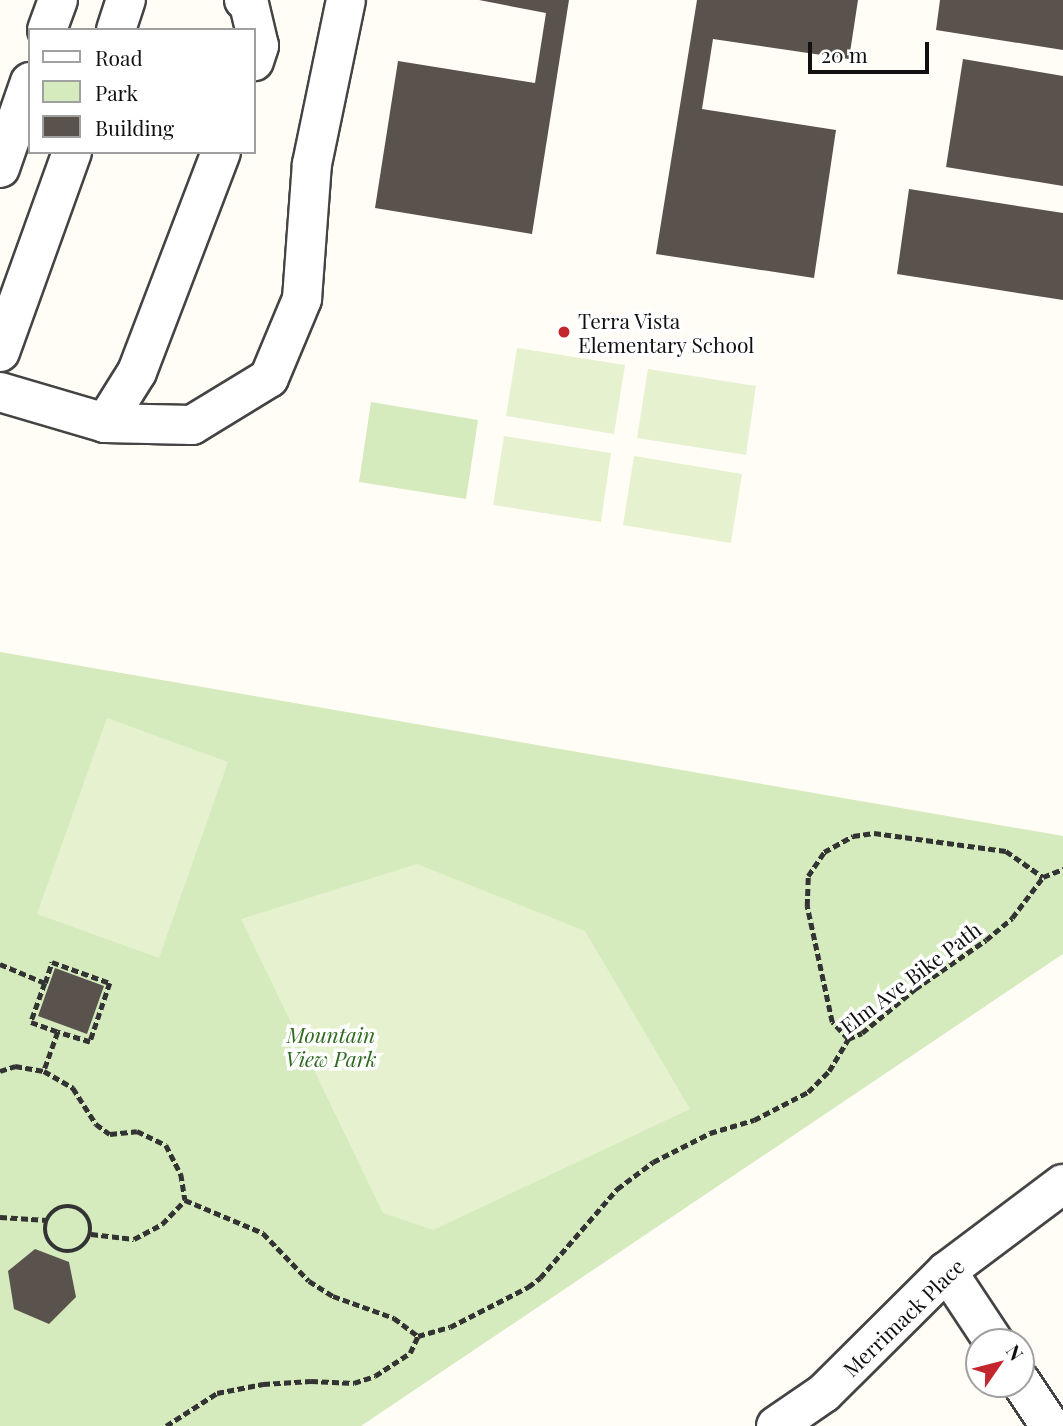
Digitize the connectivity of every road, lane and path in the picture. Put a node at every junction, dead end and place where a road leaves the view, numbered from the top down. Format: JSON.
{"nodes":[{"id":1,"x":58,"y":0,"type":"edge"},
{"id":2,"x":126,"y":0,"type":"edge"},
{"id":3,"x":244,"y":0,"type":"edge"},
{"id":4,"x":346,"y":0,"type":"edge"},
{"id":5,"x":48,"y":28,"type":"edge"},
{"id":6,"x":117,"y":28,"type":"edge"},
{"id":7,"x":252,"y":28,"type":"edge"},
{"id":8,"x":28,"y":88,"type":"edge"},
{"id":9,"x":71,"y":154,"type":"edge"},
{"id":10,"x":219,"y":154,"type":"edge"},
{"id":11,"x":0,"y":169,"type":"edge"},
{"id":12,"x":0,"y":352,"type":"edge"},
{"id":13,"x":0,"y":392,"type":"edge"},
{"id":14,"x":105,"y":423,"type":"junction"},
{"id":15,"x":1063,"y":869,"type":"edge"},
{"id":16,"x":1043,"y":877,"type":"junction"},
{"id":17,"x":0,"y":964,"type":"edge"},
{"id":18,"x":45,"y":983,"type":"junction"},
{"id":19,"x":58,"y":1032,"type":"junction"},
{"id":20,"x":848,"y":1039,"type":"junction"},
{"id":21,"x":0,"y":1071,"type":"edge"},
{"id":22,"x":44,"y":1071,"type":"junction"},
{"id":23,"x":1063,"y":1184,"type":"edge"},
{"id":24,"x":185,"y":1200,"type":"junction"},
{"id":25,"x":0,"y":1217,"type":"edge"},
{"id":26,"x":47,"y":1220,"type":"junction"},
{"id":27,"x":91,"y":1234,"type":"junction"},
{"id":28,"x":947,"y":1271,"type":"junction"},
{"id":29,"x":985,"y":1328,"type":"edge"},
{"id":30,"x":418,"y":1336,"type":"junction"},
{"id":31,"x":1032,"y":1398,"type":"edge"},
{"id":32,"x":166,"y":1426,"type":"edge"},
{"id":33,"x":776,"y":1426,"type":"edge"},
{"id":34,"x":1050,"y":1426,"type":"edge"}],
"edges":[{"from":1,"to":5,"type":"street"},
{"from":2,"to":6,"type":"street"},
{"from":3,"to":7,"type":"street"},
{"from":4,"to":14,"type":"street"},
{"from":8,"to":11,"type":"street"},
{"from":9,"to":12,"type":"street"},
{"from":10,"to":14,"type":"street"},
{"from":13,"to":14,"type":"street"},
{"from":15,"to":16,"type":"path"},
{"from":16,"to":20,"type":"path","name":"Elm Ave Bike Path"},
{"from":16,"to":20,"type":"path"},
{"from":17,"to":18,"type":"path"},
{"from":18,"to":19,"type":"path"},
{"from":18,"to":19,"type":"path"},
{"from":19,"to":22,"type":"path"},
{"from":20,"to":30,"type":"path","name":"Elm Ave Bike Path"},
{"from":21,"to":22,"type":"path"},
{"from":22,"to":24,"type":"path"},
{"from":23,"to":28,"type":"street","name":"Merrimack Place"},
{"from":24,"to":27,"type":"path"},
{"from":24,"to":30,"type":"path"},
{"from":25,"to":26,"type":"path"},
{"from":26,"to":27,"type":"path"},
{"from":26,"to":27,"type":"path"},
{"from":28,"to":29,"type":"street"},
{"from":28,"to":33,"type":"street","name":"Merrimack Place"},
{"from":30,"to":32,"type":"path"},
{"from":31,"to":34,"type":"street"}]}
